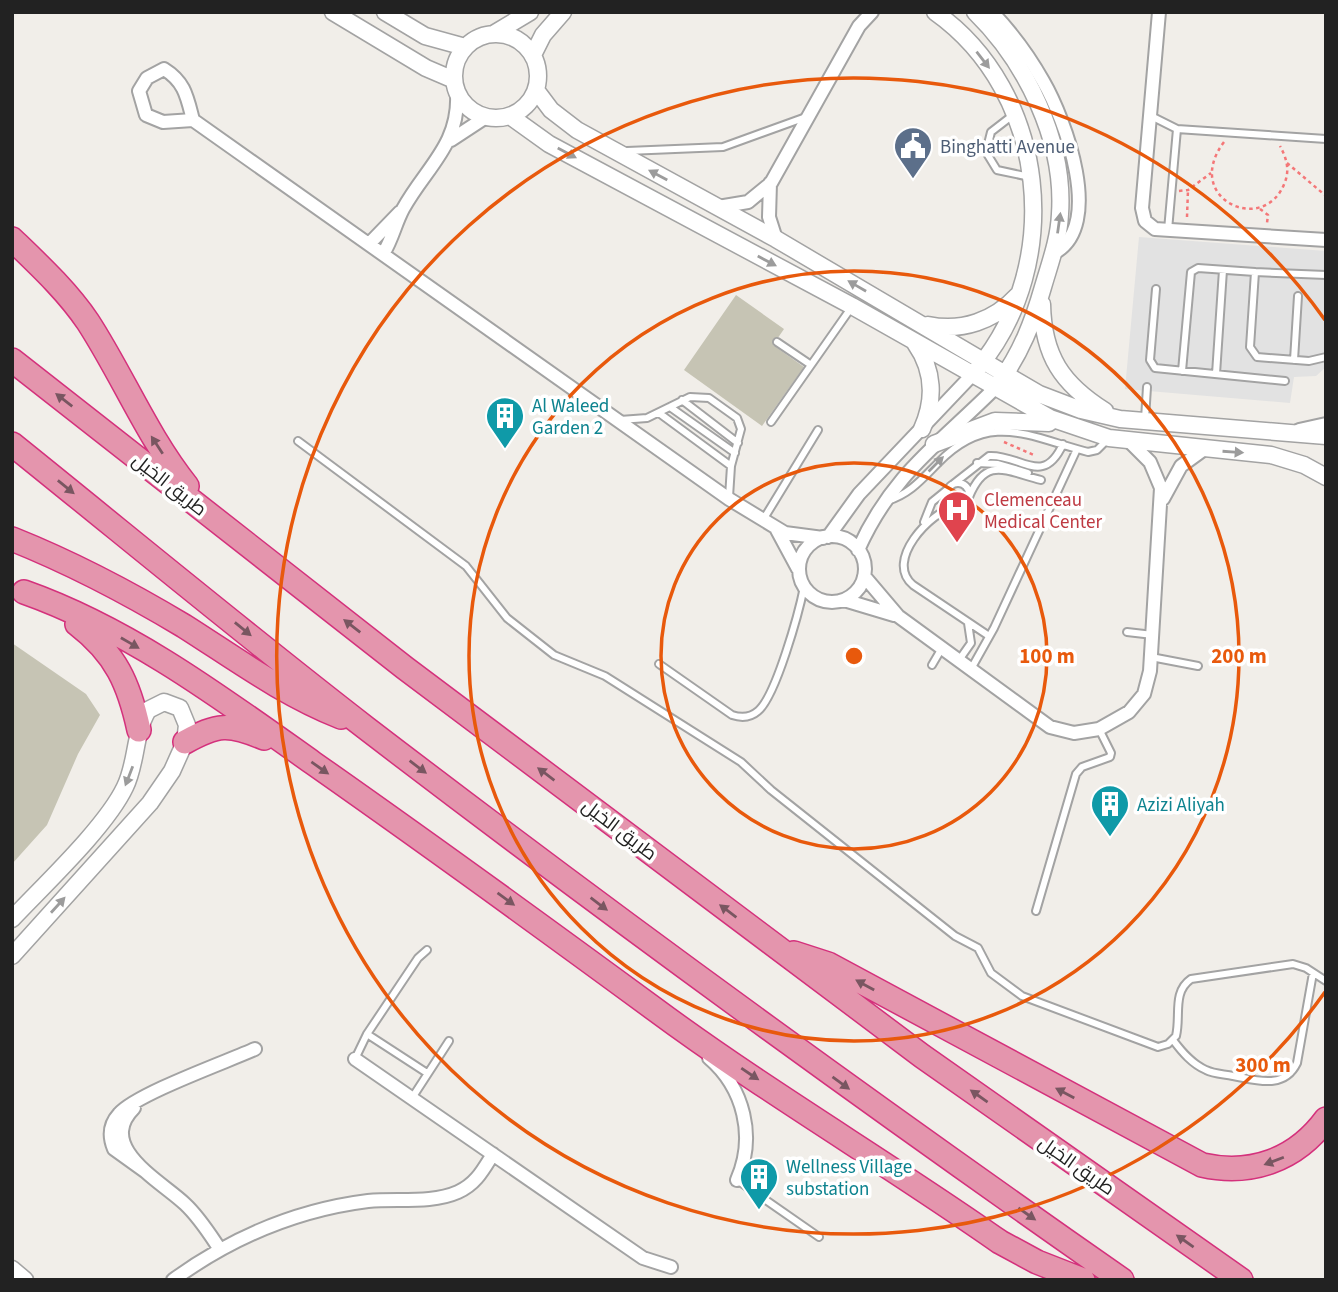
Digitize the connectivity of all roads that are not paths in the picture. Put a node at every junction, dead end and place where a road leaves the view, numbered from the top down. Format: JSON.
{"nodes":[{"id":1,"x":332,"y":12,"type":"edge"},
{"id":2,"x":385,"y":12,"type":"edge"},
{"id":3,"x":530,"y":12,"type":"edge"},
{"id":4,"x":563,"y":12,"type":"edge"},
{"id":5,"x":862,"y":12,"type":"edge"},
{"id":6,"x":872,"y":12,"type":"edge"},
{"id":7,"x":935,"y":12,"type":"edge"},
{"id":8,"x":975,"y":12,"type":"edge"},
{"id":9,"x":992,"y":12,"type":"edge"},
{"id":10,"x":1159,"y":12,"type":"edge"},
{"id":11,"x":859,"y":26,"type":"junction"},
{"id":12,"x":495,"y":33,"type":"junction"},
{"id":13,"x":465,"y":47,"type":"junction"},
{"id":14,"x":533,"y":55,"type":"junction"},
{"id":15,"x":456,"y":86,"type":"junction"},
{"id":16,"x":536,"y":90,"type":"junction"},
{"id":17,"x":1014,"y":114,"type":"junction"},
{"id":18,"x":1150,"y":115,"type":"junction"},
{"id":19,"x":510,"y":116,"type":"junction"},
{"id":20,"x":486,"y":117,"type":"junction"},
{"id":21,"x":808,"y":117,"type":"junction"},
{"id":22,"x":193,"y":120,"type":"junction"},
{"id":23,"x":1177,"y":130,"type":"junction"},
{"id":24,"x":1326,"y":139,"type":"edge"},
{"id":25,"x":448,"y":142,"type":"junction"},
{"id":26,"x":614,"y":152,"type":"junction"},
{"id":27,"x":1031,"y":177,"type":"junction"},
{"id":28,"x":771,"y":183,"type":"junction"},
{"id":29,"x":718,"y":206,"type":"junction"},
{"id":30,"x":403,"y":210,"type":"junction"},
{"id":31,"x":1168,"y":230,"type":"junction"},
{"id":32,"x":12,"y":239,"type":"edge"},
{"id":33,"x":776,"y":239,"type":"junction"},
{"id":34,"x":1326,"y":240,"type":"edge"},
{"id":35,"x":369,"y":244,"type":"junction"},
{"id":36,"x":1054,"y":253,"type":"junction"},
{"id":37,"x":383,"y":254,"type":"junction"},
{"id":38,"x":1223,"y":270,"type":"junction"},
{"id":39,"x":1255,"y":272,"type":"junction"},
{"id":40,"x":1326,"y":275,"type":"edge"},
{"id":41,"x":1024,"y":287,"type":"junction"},
{"id":42,"x":1043,"y":289,"type":"junction"},
{"id":43,"x":1156,"y":289,"type":"dead end"},
{"id":44,"x":1298,"y":296,"type":"dead end"},
{"id":45,"x":852,"y":306,"type":"junction"},
{"id":46,"x":916,"y":321,"type":"junction"},
{"id":47,"x":914,"y":341,"type":"junction"},
{"id":48,"x":777,"y":342,"type":"dead end"},
{"id":49,"x":1326,"y":357,"type":"edge"},
{"id":50,"x":12,"y":360,"type":"edge"},
{"id":51,"x":1294,"y":360,"type":"junction"},
{"id":52,"x":1151,"y":363,"type":"junction"},
{"id":53,"x":810,"y":365,"type":"junction"},
{"id":54,"x":978,"y":368,"type":"junction"},
{"id":55,"x":1182,"y":371,"type":"junction"},
{"id":56,"x":1216,"y":374,"type":"junction"},
{"id":57,"x":1148,"y":375,"type":"dead end"},
{"id":58,"x":1285,"y":381,"type":"dead end"},
{"id":59,"x":1000,"y":382,"type":"junction"},
{"id":60,"x":1147,"y":387,"type":"dead end"},
{"id":61,"x":682,"y":400,"type":"junction"},
{"id":62,"x":670,"y":407,"type":"junction"},
{"id":63,"x":659,"y":413,"type":"junction"},
{"id":64,"x":1120,"y":418,"type":"junction"},
{"id":65,"x":618,"y":420,"type":"junction"},
{"id":66,"x":1145,"y":421,"type":"junction"},
{"id":67,"x":771,"y":422,"type":"dead end"},
{"id":68,"x":1326,"y":424,"type":"edge"},
{"id":69,"x":1069,"y":425,"type":"junction"},
{"id":70,"x":922,"y":429,"type":"junction"},
{"id":71,"x":818,"y":430,"type":"dead end"},
{"id":72,"x":1282,"y":434,"type":"junction"},
{"id":73,"x":1326,"y":436,"type":"edge"},
{"id":74,"x":1109,"y":438,"type":"junction"},
{"id":75,"x":1128,"y":440,"type":"junction"},
{"id":76,"x":299,"y":441,"type":"dead end"},
{"id":77,"x":738,"y":443,"type":"junction"},
{"id":78,"x":12,"y":444,"type":"edge"},
{"id":79,"x":934,"y":444,"type":"junction"},
{"id":80,"x":1063,"y":444,"type":"junction"},
{"id":81,"x":1077,"y":449,"type":"junction"},
{"id":82,"x":1203,"y":450,"type":"junction"},
{"id":83,"x":735,"y":453,"type":"junction"},
{"id":84,"x":977,"y":463,"type":"junction"},
{"id":85,"x":731,"y":466,"type":"junction"},
{"id":86,"x":1326,"y":477,"type":"edge"},
{"id":87,"x":951,"y":486,"type":"junction"},
{"id":88,"x":969,"y":497,"type":"junction"},
{"id":89,"x":730,"y":499,"type":"junction"},
{"id":90,"x":1162,"y":502,"type":"junction"},
{"id":91,"x":882,"y":503,"type":"junction"},
{"id":92,"x":956,"y":506,"type":"junction"},
{"id":93,"x":214,"y":518,"type":"junction"},
{"id":94,"x":763,"y":520,"type":"junction"},
{"id":95,"x":923,"y":524,"type":"junction"},
{"id":96,"x":777,"y":529,"type":"junction"},
{"id":97,"x":826,"y":537,"type":"junction"},
{"id":98,"x":12,"y":539,"type":"edge"},
{"id":99,"x":858,"y":550,"type":"junction"},
{"id":100,"x":799,"y":572,"type":"junction"},
{"id":101,"x":864,"y":576,"type":"junction"},
{"id":102,"x":804,"y":587,"type":"junction"},
{"id":103,"x":18,"y":589,"type":"edge"},
{"id":104,"x":844,"y":600,"type":"junction"},
{"id":105,"x":898,"y":617,"type":"junction"},
{"id":106,"x":967,"y":621,"type":"junction"},
{"id":107,"x":1127,"y":632,"type":"dead end"},
{"id":108,"x":1153,"y":635,"type":"junction"},
{"id":109,"x":989,"y":636,"type":"junction"},
{"id":110,"x":942,"y":648,"type":"junction"},
{"id":111,"x":1151,"y":657,"type":"junction"},
{"id":112,"x":959,"y":660,"type":"junction"},
{"id":113,"x":659,"y":664,"type":"dead end"},
{"id":114,"x":932,"y":665,"type":"dead end"},
{"id":115,"x":1198,"y":666,"type":"dead end"},
{"id":116,"x":971,"y":669,"type":"junction"},
{"id":117,"x":363,"y":726,"type":"junction"},
{"id":118,"x":1099,"y":729,"type":"junction"},
{"id":119,"x":139,"y":730,"type":"junction"},
{"id":120,"x":185,"y":742,"type":"junction"},
{"id":121,"x":291,"y":747,"type":"junction"},
{"id":122,"x":1036,"y":911,"type":"dead end"},
{"id":123,"x":12,"y":919,"type":"edge"},
{"id":124,"x":427,"y":950,"type":"dead end"},
{"id":125,"x":783,"y":951,"type":"junction"},
{"id":126,"x":12,"y":956,"type":"edge"},
{"id":127,"x":1313,"y":973,"type":"junction"},
{"id":128,"x":1326,"y":981,"type":"edge"},
{"id":129,"x":655,"y":1010,"type":"junction"},
{"id":130,"x":367,"y":1034,"type":"junction"},
{"id":131,"x":1173,"y":1040,"type":"junction"},
{"id":132,"x":449,"y":1041,"type":"dead end"},
{"id":133,"x":255,"y":1049,"type":"dead end"},
{"id":134,"x":355,"y":1059,"type":"joint"},
{"id":135,"x":428,"y":1073,"type":"junction"},
{"id":136,"x":412,"y":1098,"type":"junction"},
{"id":137,"x":1326,"y":1119,"type":"edge"},
{"id":138,"x":493,"y":1154,"type":"junction"},
{"id":139,"x":737,"y":1180,"type":"joint"},
{"id":140,"x":818,"y":1237,"type":"dead end"},
{"id":141,"x":219,"y":1248,"type":"junction"},
{"id":142,"x":671,"y":1267,"type":"dead end"},
{"id":143,"x":12,"y":1269,"type":"edge"},
{"id":144,"x":25,"y":1280,"type":"edge"},
{"id":145,"x":173,"y":1280,"type":"edge"},
{"id":146,"x":1083,"y":1280,"type":"edge"},
{"id":147,"x":1122,"y":1280,"type":"edge"},
{"id":148,"x":1241,"y":1280,"type":"edge"}],
"edges":[{"from":1,"to":15,"type":"street"},
{"from":2,"to":13,"type":"street"},
{"from":3,"to":12,"type":"street"},
{"from":4,"to":14,"type":"street"},
{"from":5,"to":11,"type":"street"},
{"from":6,"to":11,"type":"street"},
{"from":7,"to":17,"type":"street","one_way":true},
{"from":36,"to":8,"type":"street","one_way":true},
{"from":9,"to":36,"type":"street"},
{"from":10,"to":18,"type":"street"},
{"from":11,"to":21,"type":"street"},
{"from":12,"to":13,"type":"street"},
{"from":12,"to":14,"type":"street"},
{"from":13,"to":15,"type":"street"},
{"from":14,"to":16,"type":"street"},
{"from":15,"to":20,"type":"street"},
{"from":15,"to":25,"type":"street"},
{"from":16,"to":19,"type":"street"},
{"from":16,"to":26,"type":"street"},
{"from":17,"to":27,"type":"street"},
{"from":17,"to":27,"type":"lane"},
{"from":18,"to":23,"type":"lane"},
{"from":18,"to":31,"type":"street"},
{"from":19,"to":20,"type":"street"},
{"from":19,"to":45,"type":"street","one_way":true},
{"from":20,"to":25,"type":"street"},
{"from":21,"to":26,"type":"lane"},
{"from":21,"to":28,"type":"street"},
{"from":22,"to":22,"type":"street"},
{"from":22,"to":35,"type":"street"},
{"from":23,"to":24,"type":"lane"},
{"from":23,"to":31,"type":"lane"},
{"from":25,"to":30,"type":"street"},
{"from":29,"to":26,"type":"street","one_way":true},
{"from":27,"to":41,"type":"street"},
{"from":28,"to":29,"type":"street"},
{"from":28,"to":33,"type":"street"},
{"from":29,"to":33,"type":"street"},
{"from":30,"to":35,"type":"street"},
{"from":30,"to":37,"type":"street"},
{"from":31,"to":34,"type":"street"},
{"from":93,"to":32,"type":"highway","one_way":true},
{"from":46,"to":33,"type":"street","one_way":true},
{"from":35,"to":37,"type":"street"},
{"from":36,"to":42,"type":"street"},
{"from":37,"to":65,"type":"street"},
{"from":38,"to":39,"type":"lane"},
{"from":38,"to":55,"type":"lane"},
{"from":38,"to":56,"type":"lane"},
{"from":39,"to":40,"type":"lane"},
{"from":39,"to":51,"type":"lane"},
{"from":41,"to":46,"type":"street"},
{"from":41,"to":54,"type":"street"},
{"from":42,"to":59,"type":"street"},
{"from":42,"to":64,"type":"street"},
{"from":43,"to":52,"type":"lane"},
{"from":44,"to":51,"type":"lane"},
{"from":45,"to":47,"type":"street"},
{"from":45,"to":53,"type":"lane"},
{"from":46,"to":54,"type":"street"},
{"from":47,"to":54,"type":"street"},
{"from":47,"to":70,"type":"street"},
{"from":48,"to":53,"type":"lane"},
{"from":49,"to":51,"type":"lane"},
{"from":93,"to":50,"type":"highway","name":"طريق الخيل","one_way":true},
{"from":52,"to":55,"type":"lane"},
{"from":52,"to":57,"type":"lane"},
{"from":53,"to":67,"type":"lane"},
{"from":54,"to":59,"type":"street"},
{"from":54,"to":70,"type":"street"},
{"from":55,"to":56,"type":"lane"},
{"from":56,"to":58,"type":"lane"},
{"from":59,"to":64,"type":"street"},
{"from":59,"to":69,"type":"street"},
{"from":59,"to":79,"type":"street"},
{"from":60,"to":66,"type":"lane"},
{"from":61,"to":62,"type":"lane"},
{"from":61,"to":77,"type":"lane"},
{"from":61,"to":77,"type":"lane"},
{"from":62,"to":63,"type":"lane"},
{"from":62,"to":83,"type":"lane"},
{"from":63,"to":65,"type":"lane"},
{"from":63,"to":85,"type":"lane"},
{"from":64,"to":66,"type":"street"},
{"from":65,"to":89,"type":"street"},
{"from":66,"to":72,"type":"street"},
{"from":68,"to":72,"type":"street"},
{"from":69,"to":74,"type":"street"},
{"from":69,"to":79,"type":"street"},
{"from":70,"to":97,"type":"street"},
{"from":71,"to":94,"type":"lane"},
{"from":72,"to":73,"type":"street"},
{"from":74,"to":75,"type":"street"},
{"from":74,"to":81,"type":"lane"},
{"from":75,"to":82,"type":"street"},
{"from":75,"to":90,"type":"street"},
{"from":76,"to":131,"type":"lane"},
{"from":77,"to":83,"type":"lane"},
{"from":78,"to":117,"type":"highway","one_way":true},
{"from":79,"to":91,"type":"street"},
{"from":80,"to":81,"type":"lane"},
{"from":80,"to":84,"type":"lane"},
{"from":91,"to":80,"type":"lane","one_way":true},
{"from":81,"to":109,"type":"lane"},
{"from":82,"to":86,"type":"street","one_way":true},
{"from":82,"to":90,"type":"street"},
{"from":83,"to":85,"type":"lane"},
{"from":84,"to":87,"type":"lane"},
{"from":84,"to":88,"type":"lane"},
{"from":85,"to":89,"type":"lane"},
{"from":87,"to":88,"type":"lane"},
{"from":87,"to":92,"type":"lane"},
{"from":87,"to":95,"type":"lane"},
{"from":88,"to":92,"type":"lane"},
{"from":89,"to":94,"type":"street"},
{"from":90,"to":108,"type":"street"},
{"from":91,"to":99,"type":"street"},
{"from":92,"to":95,"type":"lane"},
{"from":125,"to":93,"type":"highway","name":"طريق الخيل","one_way":true},
{"from":94,"to":96,"type":"street"},
{"from":95,"to":106,"type":"lane"},
{"from":96,"to":97,"type":"street"},
{"from":96,"to":100,"type":"street"},
{"from":97,"to":99,"type":"street"},
{"from":97,"to":100,"type":"street"},
{"from":98,"to":117,"type":"highway"},
{"from":99,"to":101,"type":"street"},
{"from":100,"to":102,"type":"street"},
{"from":101,"to":104,"type":"street"},
{"from":101,"to":105,"type":"street"},
{"from":102,"to":104,"type":"street"},
{"from":102,"to":113,"type":"lane"},
{"from":103,"to":119,"type":"highway"},
{"from":103,"to":121,"type":"highway","one_way":true},
{"from":104,"to":105,"type":"street"},
{"from":105,"to":110,"type":"street"},
{"from":106,"to":109,"type":"lane"},
{"from":106,"to":112,"type":"lane"},
{"from":107,"to":108,"type":"lane"},
{"from":108,"to":111,"type":"street"},
{"from":109,"to":116,"type":"lane"},
{"from":110,"to":112,"type":"street"},
{"from":110,"to":114,"type":"lane"},
{"from":111,"to":115,"type":"lane"},
{"from":111,"to":118,"type":"street"},
{"from":112,"to":116,"type":"street"},
{"from":116,"to":118,"type":"street"},
{"from":117,"to":147,"type":"highway","one_way":true},
{"from":118,"to":122,"type":"lane"},
{"from":119,"to":120,"type":"street"},
{"from":119,"to":123,"type":"street","one_way":true},
{"from":120,"to":121,"type":"highway"},
{"from":126,"to":120,"type":"street","one_way":true},
{"from":121,"to":129,"type":"highway","one_way":true},
{"from":124,"to":130,"type":"lane"},
{"from":137,"to":125,"type":"highway","one_way":true},
{"from":148,"to":125,"type":"highway","name":"طريق الخيل","one_way":true},
{"from":127,"to":128,"type":"lane"},
{"from":127,"to":131,"type":"lane"},
{"from":127,"to":131,"type":"lane"},
{"from":129,"to":139,"type":"street"},
{"from":129,"to":146,"type":"highway","one_way":true},
{"from":130,"to":134,"type":"lane"},
{"from":130,"to":135,"type":"lane"},
{"from":132,"to":135,"type":"lane"},
{"from":133,"to":141,"type":"street"},
{"from":134,"to":136,"type":"street"},
{"from":135,"to":136,"type":"lane"},
{"from":136,"to":138,"type":"street"},
{"from":138,"to":141,"type":"street"},
{"from":138,"to":142,"type":"street"},
{"from":139,"to":140,"type":"lane"},
{"from":141,"to":145,"type":"street"},
{"from":143,"to":144,"type":"street"}]}
